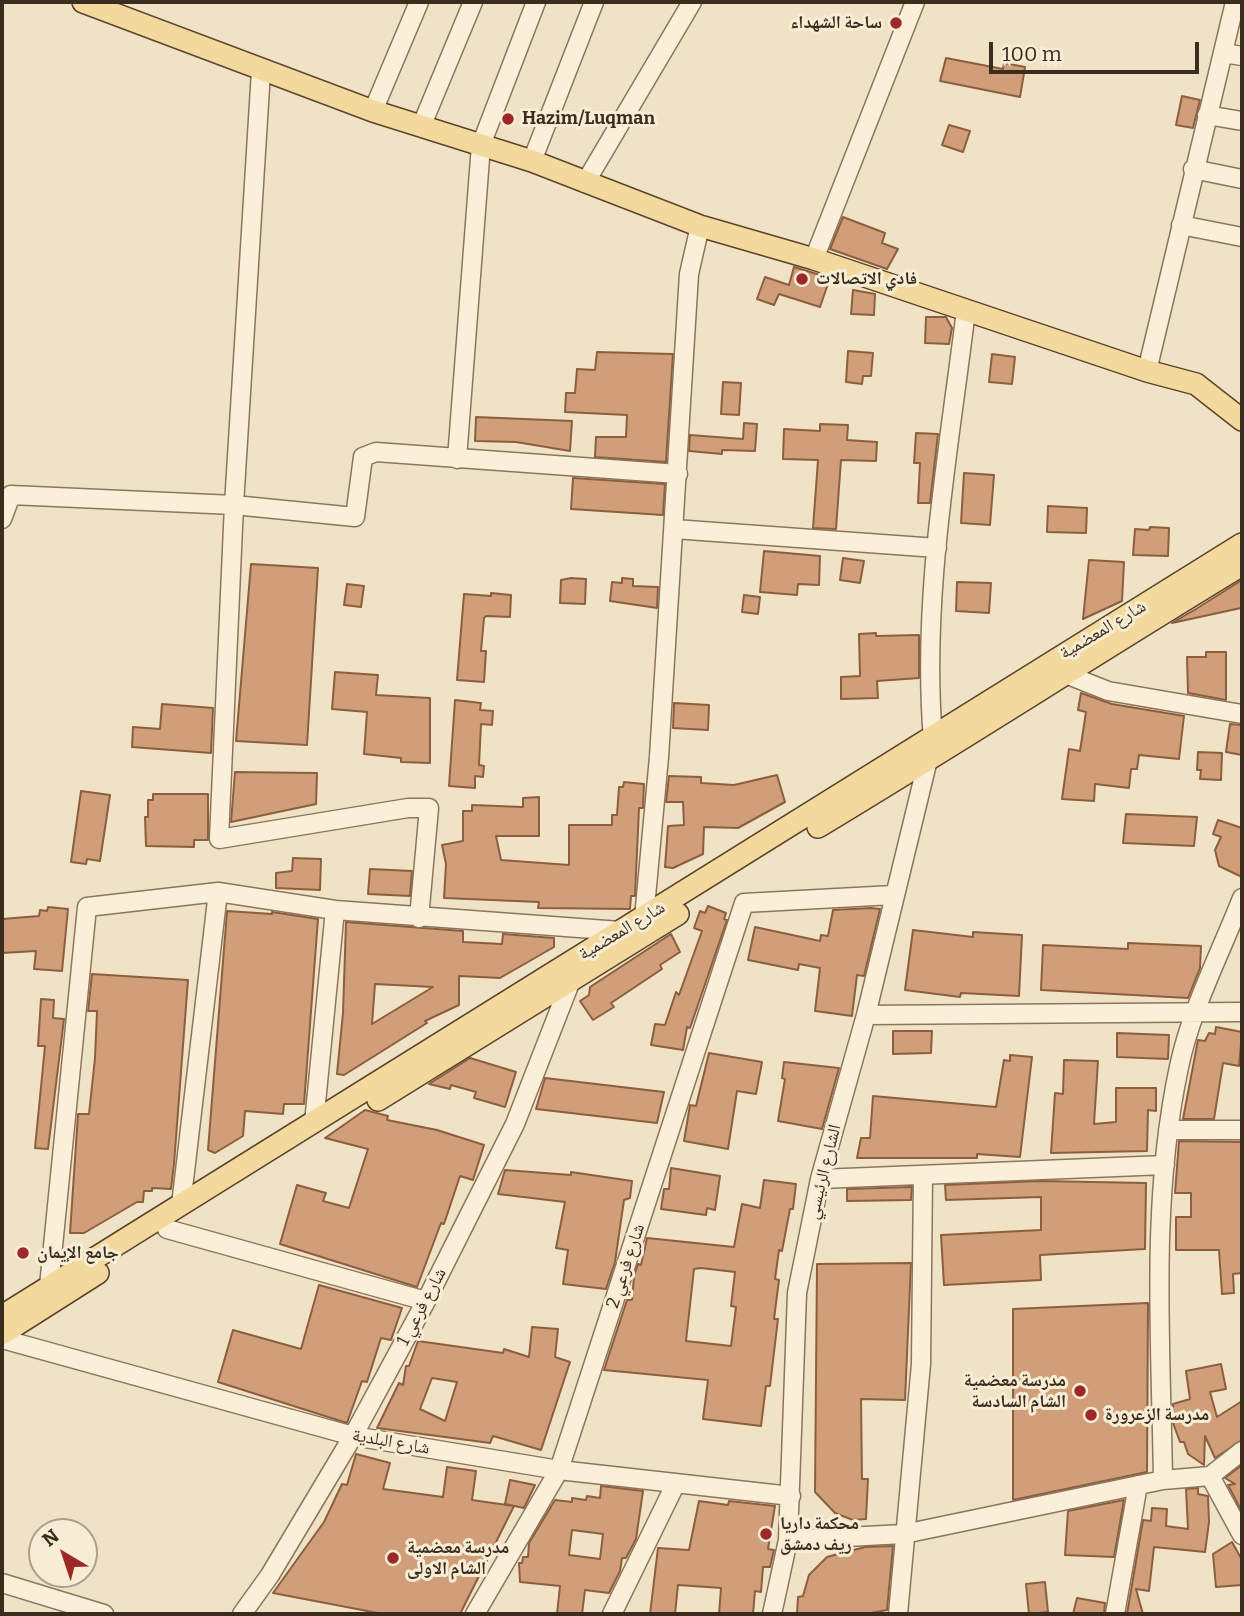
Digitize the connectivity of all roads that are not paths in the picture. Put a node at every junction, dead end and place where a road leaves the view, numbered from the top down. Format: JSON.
{"nodes":[{"id":1,"x":83,"y":2,"type":"edge"},
{"id":2,"x":418,"y":2,"type":"edge"},
{"id":3,"x":472,"y":2,"type":"edge"},
{"id":4,"x":536,"y":2,"type":"edge"},
{"id":5,"x":594,"y":2,"type":"edge"},
{"id":6,"x":692,"y":2,"type":"edge"},
{"id":7,"x":915,"y":2,"type":"edge"},
{"id":8,"x":1235,"y":2,"type":"edge"},
{"id":9,"x":1236,"y":25,"type":"edge"},
{"id":10,"x":1223,"y":53,"type":"junction"},
{"id":11,"x":1242,"y":57,"type":"edge"},
{"id":12,"x":261,"y":71,"type":"junction"},
{"id":13,"x":373,"y":111,"type":"junction"},
{"id":14,"x":1207,"y":115,"type":"junction"},
{"id":15,"x":1242,"y":121,"type":"edge"},
{"id":16,"x":421,"y":127,"type":"junction"},
{"id":17,"x":481,"y":145,"type":"junction"},
{"id":18,"x":532,"y":161,"type":"junction"},
{"id":19,"x":1193,"y":169,"type":"junction"},
{"id":20,"x":1242,"y":179,"type":"edge"},
{"id":21,"x":585,"y":183,"type":"junction"},
{"id":22,"x":1181,"y":225,"type":"junction"},
{"id":23,"x":700,"y":226,"type":"junction"},
{"id":24,"x":1242,"y":237,"type":"edge"},
{"id":25,"x":814,"y":259,"type":"junction"},
{"id":26,"x":966,"y":310,"type":"junction"},
{"id":27,"x":1147,"y":371,"type":"junction"},
{"id":28,"x":1242,"y":420,"type":"edge"},
{"id":29,"x":457,"y":459,"type":"junction"},
{"id":30,"x":678,"y":474,"type":"junction"},
{"id":31,"x":234,"y":505,"type":"junction"},
{"id":32,"x":2,"y":519,"type":"edge"},
{"id":33,"x":674,"y":529,"type":"junction"},
{"id":34,"x":1242,"y":544,"type":"edge"},
{"id":35,"x":937,"y":548,"type":"junction"},
{"id":36,"x":1242,"y":565,"type":"edge"},
{"id":37,"x":1063,"y":673,"type":"junction"},
{"id":38,"x":1034,"y":682,"type":"junction"},
{"id":39,"x":1242,"y":714,"type":"edge"},
{"id":40,"x":933,"y":739,"type":"junction"},
{"id":41,"x":925,"y":762,"type":"junction"},
{"id":42,"x":218,"y":892,"type":"junction"},
{"id":43,"x":893,"y":895,"type":"junction"},
{"id":44,"x":1242,"y":898,"type":"edge"},
{"id":45,"x":335,"y":911,"type":"junction"},
{"id":46,"x":419,"y":918,"type":"junction"},
{"id":47,"x":644,"y":918,"type":"junction"},
{"id":48,"x":620,"y":931,"type":"junction"},
{"id":49,"x":570,"y":983,"type":"junction"},
{"id":50,"x":1198,"y":1010,"type":"junction"},
{"id":51,"x":1242,"y":1012,"type":"edge"},
{"id":52,"x":866,"y":1015,"type":"junction"},
{"id":53,"x":314,"y":1123,"type":"junction"},
{"id":54,"x":1168,"y":1130,"type":"junction"},
{"id":55,"x":1242,"y":1130,"type":"edge"},
{"id":56,"x":1165,"y":1165,"type":"junction"},
{"id":57,"x":923,"y":1175,"type":"junction"},
{"id":58,"x":820,"y":1179,"type":"junction"},
{"id":59,"x":181,"y":1205,"type":"junction"},
{"id":60,"x":167,"y":1229,"type":"junction"},
{"id":61,"x":49,"y":1286,"type":"junction"},
{"id":62,"x":426,"y":1301,"type":"junction"},
{"id":63,"x":2,"y":1316,"type":"edge"},
{"id":64,"x":2,"y":1336,"type":"edge"},
{"id":65,"x":353,"y":1436,"type":"junction"},
{"id":66,"x":1242,"y":1451,"type":"edge"},
{"id":67,"x":559,"y":1470,"type":"junction"},
{"id":68,"x":1210,"y":1475,"type":"junction"},
{"id":69,"x":1163,"y":1480,"type":"junction"},
{"id":70,"x":676,"y":1483,"type":"junction"},
{"id":71,"x":1138,"y":1485,"type":"junction"},
{"id":72,"x":791,"y":1496,"type":"junction"},
{"id":73,"x":904,"y":1534,"type":"junction"},
{"id":74,"x":1242,"y":1535,"type":"edge"},
{"id":75,"x":788,"y":1540,"type":"junction"},
{"id":76,"x":2,"y":1583,"type":"edge"},
{"id":77,"x":104,"y":1614,"type":"edge"},
{"id":78,"x":242,"y":1614,"type":"edge"},
{"id":79,"x":475,"y":1614,"type":"edge"},
{"id":80,"x":612,"y":1614,"type":"edge"},
{"id":81,"x":772,"y":1614,"type":"edge"},
{"id":82,"x":898,"y":1614,"type":"edge"},
{"id":83,"x":1115,"y":1614,"type":"edge"}],
"edges":[{"from":1,"to":12,"type":"main road"},
{"from":2,"to":13,"type":"street"},
{"from":3,"to":16,"type":"street"},
{"from":4,"to":17,"type":"street"},
{"from":5,"to":18,"type":"street"},
{"from":6,"to":21,"type":"street"},
{"from":7,"to":25,"type":"street"},
{"from":8,"to":9,"type":"street"},
{"from":9,"to":10,"type":"street"},
{"from":10,"to":11,"type":"street"},
{"from":10,"to":14,"type":"street"},
{"from":12,"to":13,"type":"main road"},
{"from":12,"to":31,"type":"street"},
{"from":13,"to":16,"type":"main road"},
{"from":14,"to":15,"type":"street"},
{"from":14,"to":19,"type":"street"},
{"from":16,"to":17,"type":"main road"},
{"from":17,"to":18,"type":"main road"},
{"from":17,"to":29,"type":"street"},
{"from":18,"to":21,"type":"main road"},
{"from":19,"to":20,"type":"street"},
{"from":19,"to":22,"type":"street"},
{"from":21,"to":23,"type":"main road"},
{"from":22,"to":24,"type":"street"},
{"from":22,"to":27,"type":"street"},
{"from":23,"to":25,"type":"main road"},
{"from":23,"to":30,"type":"street"},
{"from":25,"to":26,"type":"main road"},
{"from":26,"to":27,"type":"main road"},
{"from":26,"to":35,"type":"street"},
{"from":27,"to":28,"type":"main road"},
{"from":29,"to":30,"type":"street"},
{"from":29,"to":31,"type":"street"},
{"from":30,"to":33,"type":"street"},
{"from":31,"to":32,"type":"street"},
{"from":31,"to":46,"type":"street"},
{"from":33,"to":35,"type":"street"},
{"from":33,"to":47,"type":"street"},
{"from":34,"to":38,"type":"main road","name":"شارع المعضمية"},
{"from":35,"to":40,"type":"street"},
{"from":36,"to":37,"type":"main road","name":"شارع المعضمية"},
{"from":37,"to":38,"type":"main road","name":"شارع المعضمية"},
{"from":37,"to":39,"type":"street"},
{"from":38,"to":40,"type":"main road","name":"شارع المعضمية"},
{"from":38,"to":41,"type":"main road","name":"شارع المعضمية"},
{"from":40,"to":41,"type":"street","name":"الشارع الرئيسي"},
{"from":40,"to":47,"type":"main road","name":"شارع المعضمية"},
{"from":41,"to":43,"type":"street","name":"الشارع الرئيسي"},
{"from":41,"to":49,"type":"main road","name":"شارع المعضمية"},
{"from":42,"to":45,"type":"street"},
{"from":42,"to":59,"type":"street"},
{"from":42,"to":61,"type":"street"},
{"from":43,"to":52,"type":"street","name":"الشارع الرئيسي"},
{"from":43,"to":67,"type":"street","name":"شارع فرعي 2"},
{"from":44,"to":50,"type":"street"},
{"from":45,"to":46,"type":"street"},
{"from":45,"to":53,"type":"street"},
{"from":46,"to":48,"type":"street"},
{"from":47,"to":48,"type":"main road","name":"شارع المعضمية"},
{"from":48,"to":53,"type":"main road","name":"شارع المعضمية"},
{"from":49,"to":60,"type":"main road","name":"شارع المعضمية"},
{"from":49,"to":62,"type":"street","name":"شارع فرعي 1"},
{"from":50,"to":51,"type":"street"},
{"from":50,"to":52,"type":"street"},
{"from":50,"to":54,"type":"street"},
{"from":52,"to":58,"type":"street","name":"الشارع الرئيسي"},
{"from":53,"to":59,"type":"main road","name":"شارع المعضمية"},
{"from":54,"to":55,"type":"street"},
{"from":54,"to":56,"type":"street"},
{"from":56,"to":57,"type":"street"},
{"from":56,"to":69,"type":"street"},
{"from":57,"to":58,"type":"street"},
{"from":57,"to":73,"type":"street"},
{"from":58,"to":72,"type":"street","name":"الشارع الرئيسي"},
{"from":59,"to":61,"type":"main road","name":"شارع المعضمية"},
{"from":60,"to":62,"type":"street"},
{"from":60,"to":64,"type":"main road","name":"شارع المعضمية"},
{"from":61,"to":63,"type":"main road","name":"شارع المعضمية"},
{"from":62,"to":65,"type":"street","name":"شارع فرعي 1"},
{"from":64,"to":65,"type":"street","name":"شارع البلدية"},
{"from":65,"to":67,"type":"street","name":"شارع البلدية"},
{"from":65,"to":78,"type":"street","name":"شارع فرعي 1"},
{"from":66,"to":68,"type":"street"},
{"from":67,"to":70,"type":"street","name":"شارع البلدية"},
{"from":67,"to":79,"type":"street","name":"شارع فرعي 2"},
{"from":68,"to":69,"type":"street"},
{"from":68,"to":74,"type":"street"},
{"from":69,"to":71,"type":"street"},
{"from":70,"to":72,"type":"street","name":"شارع البلدية"},
{"from":70,"to":80,"type":"street"},
{"from":71,"to":73,"type":"street"},
{"from":71,"to":83,"type":"street"},
{"from":72,"to":75,"type":"street","name":"الشارع الرئيسي"},
{"from":73,"to":75,"type":"street"},
{"from":73,"to":82,"type":"street"},
{"from":75,"to":81,"type":"street","name":"الشارع الرئيسي"},
{"from":76,"to":77,"type":"street"}]}
